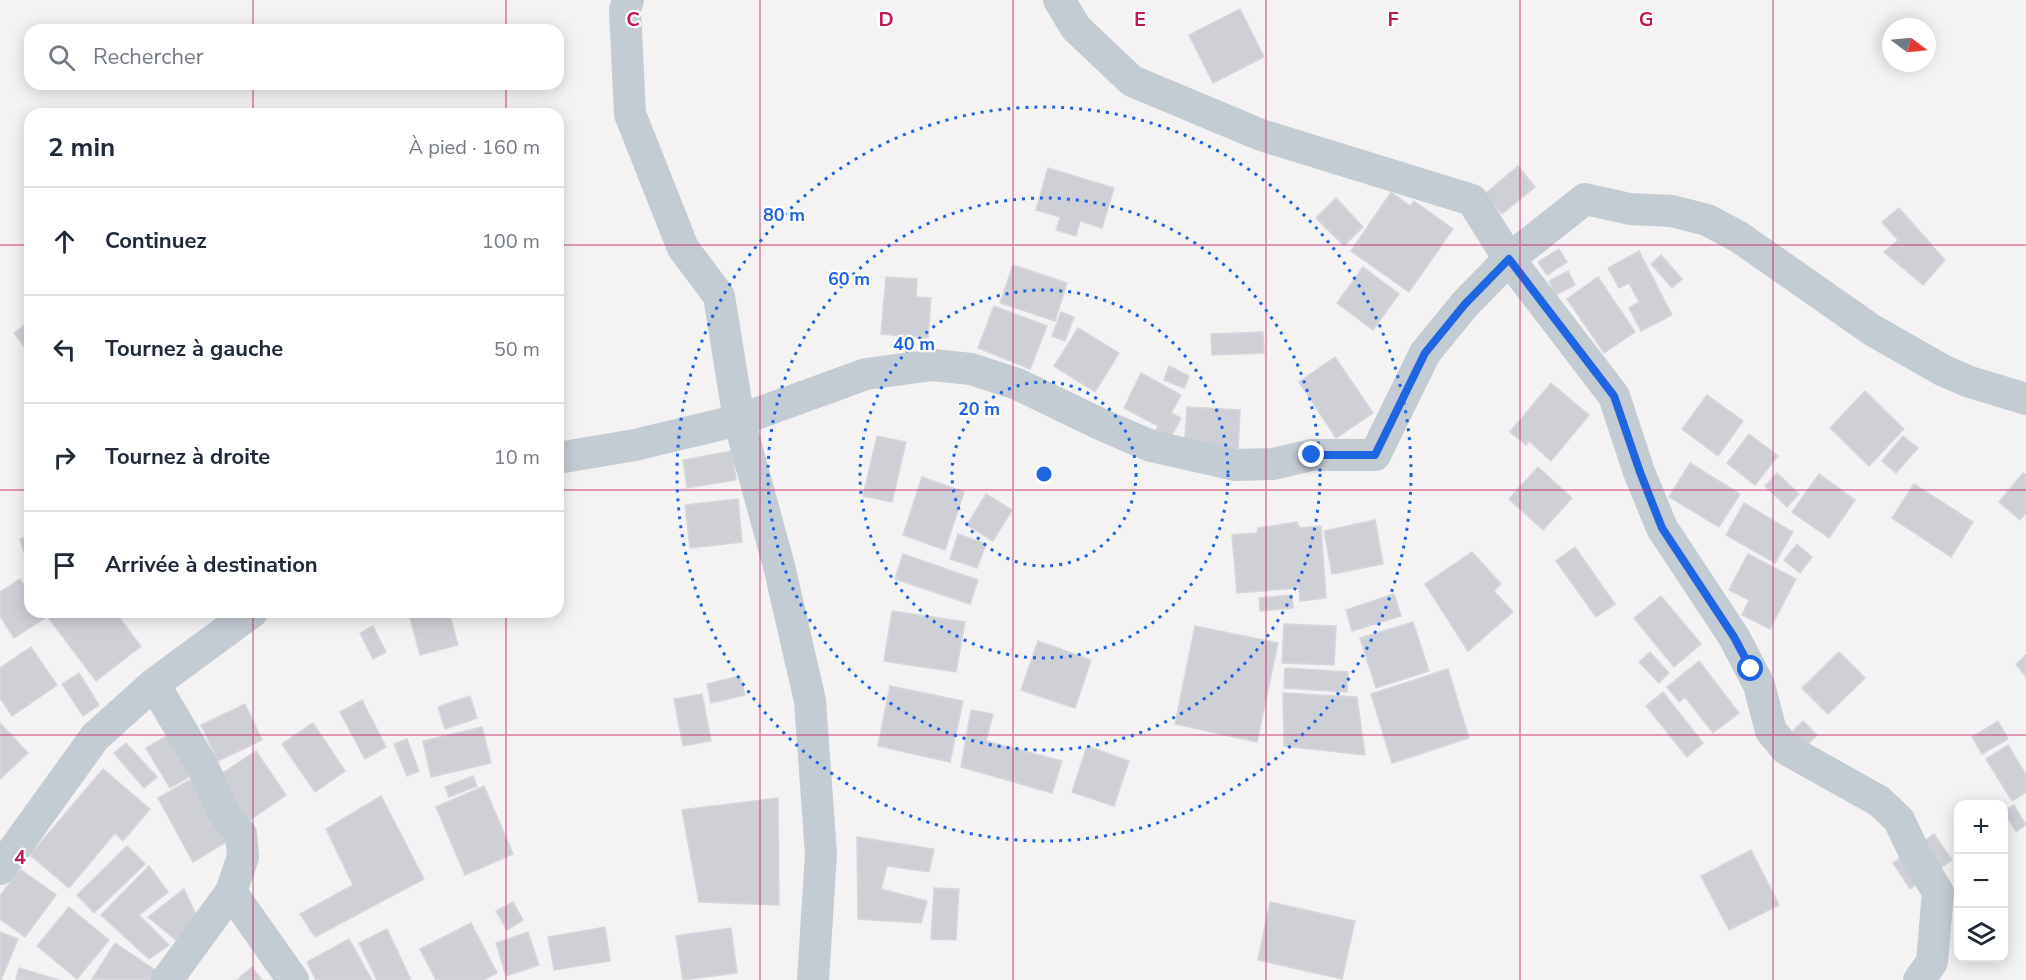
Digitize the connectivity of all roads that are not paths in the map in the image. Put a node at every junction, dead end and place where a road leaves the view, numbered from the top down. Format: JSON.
{"nodes":[{"id":1,"x":628,"y":0,"type":"edge"},
{"id":2,"x":1059,"y":0,"type":"edge"},
{"id":3,"x":1509,"y":259,"type":"junction"},
{"id":4,"x":2026,"y":399,"type":"edge"},
{"id":5,"x":739,"y":420,"type":"junction"},
{"id":6,"x":564,"y":457,"type":"edge"},
{"id":7,"x":244,"y":618,"type":"edge"},
{"id":8,"x":154,"y":684,"type":"junction"},
{"id":9,"x":0,"y":869,"type":"edge"},
{"id":10,"x":231,"y":892,"type":"junction"},
{"id":11,"x":167,"y":980,"type":"edge"},
{"id":12,"x":293,"y":980,"type":"edge"},
{"id":13,"x":813,"y":980,"type":"edge"},
{"id":14,"x":1919,"y":980,"type":"edge"}],
"edges":[{"from":1,"to":5,"type":"street"},
{"from":2,"to":3,"type":"street"},
{"from":3,"to":4,"type":"street"},
{"from":3,"to":5,"type":"street"},
{"from":3,"to":14,"type":"street"},
{"from":5,"to":6,"type":"street"},
{"from":5,"to":13,"type":"street"},
{"from":7,"to":8,"type":"street"},
{"from":8,"to":9,"type":"street"},
{"from":8,"to":10,"type":"street"},
{"from":10,"to":11,"type":"street"},
{"from":10,"to":12,"type":"street"}]}
